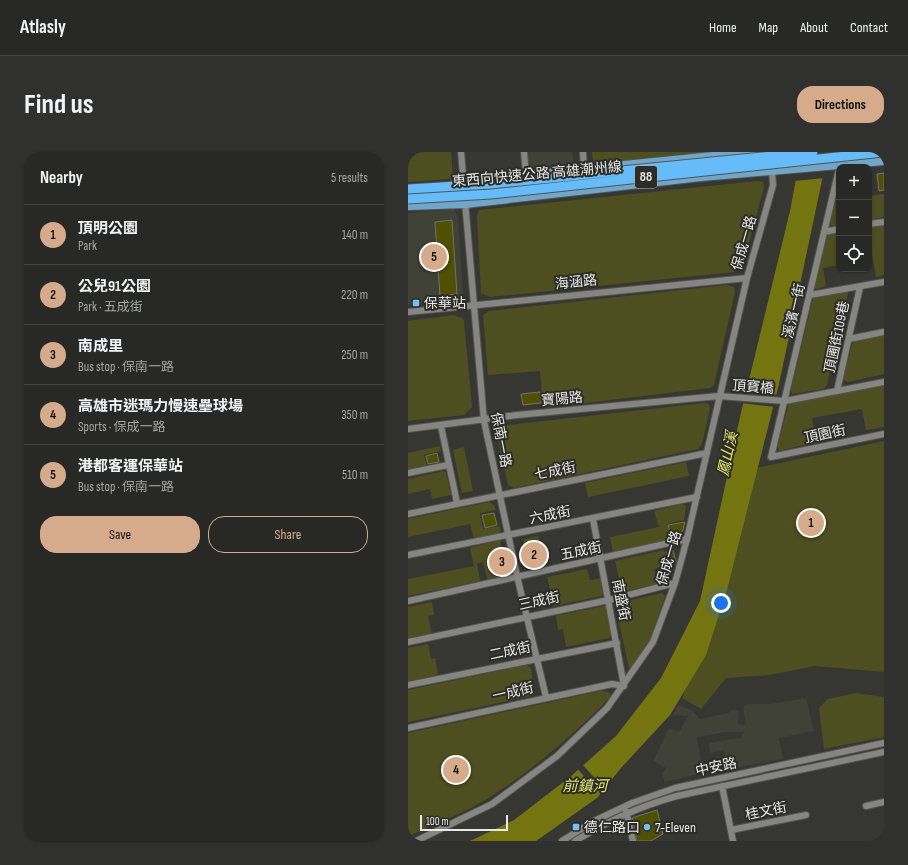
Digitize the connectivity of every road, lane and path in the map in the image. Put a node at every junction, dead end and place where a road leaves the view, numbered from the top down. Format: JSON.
{"nodes":[{"id":1,"x":461,"y":152,"type":"edge"},
{"id":2,"x":524,"y":152,"type":"edge"},
{"id":3,"x":583,"y":152,"type":"edge"},
{"id":4,"x":752,"y":152,"type":"edge"},
{"id":5,"x":813,"y":152,"type":"edge"},
{"id":6,"x":842,"y":152,"type":"edge"},
{"id":7,"x":884,"y":152,"type":"edge"},
{"id":8,"x":884,"y":161,"type":"edge"},
{"id":9,"x":840,"y":164,"type":"edge"},
{"id":10,"x":862,"y":164,"type":"edge"},
{"id":11,"x":836,"y":166,"type":"edge"},
{"id":12,"x":584,"y":170,"type":"junction"},
{"id":13,"x":772,"y":172,"type":"junction"},
{"id":14,"x":526,"y":175,"type":"junction"},
{"id":15,"x":464,"y":181,"type":"junction"},
{"id":16,"x":836,"y":183,"type":"edge"},
{"id":17,"x":408,"y":185,"type":"edge"},
{"id":18,"x":408,"y":189,"type":"edge"},
{"id":19,"x":408,"y":199,"type":"edge"},
{"id":20,"x":466,"y":204,"type":"junction"},
{"id":21,"x":408,"y":206,"type":"edge"},
{"id":22,"x":884,"y":222,"type":"edge"},
{"id":23,"x":872,"y":224,"type":"edge"},
{"id":24,"x":836,"y":230,"type":"edge"},
{"id":25,"x":824,"y":232,"type":"junction"},
{"id":26,"x":747,"y":278,"type":"junction"},
{"id":27,"x":884,"y":282,"type":"edge"},
{"id":28,"x":860,"y":287,"type":"junction"},
{"id":29,"x":810,"y":295,"type":"junction"},
{"id":30,"x":475,"y":305,"type":"junction"},
{"id":31,"x":408,"y":312,"type":"edge"},
{"id":32,"x":884,"y":332,"type":"edge"},
{"id":33,"x":848,"y":339,"type":"junction"},
{"id":34,"x":884,"y":382,"type":"edge"},
{"id":35,"x":837,"y":391,"type":"junction"},
{"id":36,"x":719,"y":396,"type":"junction"},
{"id":37,"x":785,"y":401,"type":"junction"},
{"id":38,"x":484,"y":421,"type":"junction"},
{"id":39,"x":441,"y":426,"type":"junction"},
{"id":40,"x":408,"y":430,"type":"edge"},
{"id":41,"x":884,"y":434,"type":"edge"},
{"id":42,"x":707,"y":453,"type":"junction"},
{"id":43,"x":771,"y":457,"type":"joint"},
{"id":44,"x":448,"y":465,"type":"junction"},
{"id":45,"x":408,"y":473,"type":"edge"},
{"id":46,"x":500,"y":495,"type":"junction"},
{"id":47,"x":697,"y":497,"type":"junction"},
{"id":48,"x":457,"y":503,"type":"junction"},
{"id":49,"x":408,"y":514,"type":"edge"},
{"id":50,"x":593,"y":519,"type":"junction"},
{"id":51,"x":508,"y":535,"type":"junction"},
{"id":52,"x":687,"y":539,"type":"junction"},
{"id":53,"x":408,"y":555,"type":"edge"},
{"id":54,"x":601,"y":560,"type":"junction"},
{"id":55,"x":517,"y":576,"type":"junction"},
{"id":56,"x":675,"y":583,"type":"junction"},
{"id":57,"x":609,"y":600,"type":"junction"},
{"id":58,"x":408,"y":601,"type":"edge"},
{"id":59,"x":527,"y":616,"type":"junction"},
{"id":60,"x":408,"y":642,"type":"edge"},
{"id":61,"x":617,"y":643,"type":"junction"},
{"id":62,"x":537,"y":658,"type":"junction"},
{"id":63,"x":408,"y":685,"type":"edge"},
{"id":64,"x":624,"y":686,"type":"junction"},
{"id":65,"x":546,"y":697,"type":"junction"},
{"id":66,"x":408,"y":728,"type":"edge"},
{"id":67,"x":884,"y":743,"type":"edge"},
{"id":68,"x":884,"y":752,"type":"edge"},
{"id":69,"x":722,"y":786,"type":"junction"},
{"id":70,"x":884,"y":802,"type":"edge"},
{"id":71,"x":866,"y":806,"type":"dead end"},
{"id":72,"x":626,"y":810,"type":"junction"},
{"id":73,"x":806,"y":815,"type":"dead end"},
{"id":74,"x":731,"y":830,"type":"junction"},
{"id":75,"x":416,"y":841,"type":"edge"},
{"id":76,"x":562,"y":841,"type":"edge"},
{"id":77,"x":575,"y":841,"type":"edge"},
{"id":78,"x":633,"y":841,"type":"edge"},
{"id":79,"x":733,"y":841,"type":"edge"}],
"edges":[{"from":1,"to":15,"type":"street","name":"保南一路"},
{"from":2,"to":14,"type":"street"},
{"from":3,"to":12,"type":"street"},
{"from":4,"to":12,"type":"main road"},
{"from":5,"to":18,"type":"highway","name":"東西向快速公路 高雄潮州線","number":"88","bridge":true},
{"from":6,"to":9,"type":"street","name":"溪濱一街"},
{"from":7,"to":19,"type":"highway","name":"東西向快速公路 高雄潮州線","number":"88","bridge":true},
{"from":8,"to":10,"type":"main road"},
{"from":11,"to":13,"type":"main road"},
{"from":12,"to":14,"type":"main road"},
{"from":13,"to":20,"type":"main road"},
{"from":13,"to":26,"type":"street","name":"保成一路"},
{"from":14,"to":15,"type":"main road"},
{"from":15,"to":17,"type":"main road"},
{"from":15,"to":20,"type":"street","name":"保南一路"},
{"from":16,"to":25,"type":"street","name":"溪濱一街"},
{"from":20,"to":21,"type":"main road"},
{"from":20,"to":30,"type":"street","name":"保南一路"},
{"from":22,"to":23,"type":"street"},
{"from":24,"to":25,"type":"street"},
{"from":25,"to":29,"type":"street","name":"溪濱一街"},
{"from":26,"to":30,"type":"street","name":"海涵路"},
{"from":26,"to":36,"type":"street","name":"保成一路"},
{"from":27,"to":28,"type":"street"},
{"from":28,"to":29,"type":"street"},
{"from":28,"to":33,"type":"street","name":"頂圃街109巷"},
{"from":29,"to":37,"type":"street","name":"溪濱一街"},
{"from":30,"to":31,"type":"street","name":"海涵路"},
{"from":30,"to":38,"type":"street","name":"保南一路"},
{"from":32,"to":33,"type":"street"},
{"from":33,"to":35,"type":"street","name":"頂圃街109巷"},
{"from":34,"to":35,"type":"street","name":"頂寶橋"},
{"from":35,"to":37,"type":"street","name":"頂寶橋"},
{"from":36,"to":37,"type":"street","name":"頂寶橋"},
{"from":36,"to":38,"type":"street","name":"寶陽路"},
{"from":36,"to":42,"type":"street","name":"保成一路"},
{"from":37,"to":43,"type":"street","name":"溪濱一街"},
{"from":38,"to":39,"type":"street","name":"寶陽路"},
{"from":38,"to":46,"type":"street","name":"保南一路"},
{"from":39,"to":40,"type":"street","name":"寶陽路"},
{"from":39,"to":44,"type":"street"},
{"from":41,"to":43,"type":"street","name":"頂園街"},
{"from":42,"to":46,"type":"street","name":"七成街"},
{"from":42,"to":47,"type":"street","name":"保成一路"},
{"from":44,"to":45,"type":"street"},
{"from":44,"to":48,"type":"street"},
{"from":46,"to":48,"type":"street","name":"七成街"},
{"from":46,"to":51,"type":"street","name":"保南一路"},
{"from":47,"to":50,"type":"street","name":"六成街"},
{"from":47,"to":52,"type":"street","name":"保成一路"},
{"from":48,"to":49,"type":"street","name":"七成街"},
{"from":50,"to":51,"type":"street","name":"六成街"},
{"from":50,"to":54,"type":"street","name":"南盛街"},
{"from":51,"to":53,"type":"street","name":"六成街"},
{"from":51,"to":55,"type":"street","name":"保南一路"},
{"from":52,"to":54,"type":"street","name":"五成街"},
{"from":52,"to":56,"type":"street","name":"保成一路"},
{"from":54,"to":55,"type":"street","name":"五成街"},
{"from":54,"to":57,"type":"street","name":"南盛街"},
{"from":55,"to":58,"type":"street","name":"五成街"},
{"from":55,"to":59,"type":"street","name":"保南一路"},
{"from":56,"to":57,"type":"street","name":"三成街"},
{"from":56,"to":64,"type":"street","name":"保成一路"},
{"from":57,"to":59,"type":"street","name":"三成街"},
{"from":57,"to":61,"type":"street","name":"南盛街"},
{"from":59,"to":60,"type":"street","name":"三成街"},
{"from":59,"to":62,"type":"street","name":"保南一路"},
{"from":61,"to":62,"type":"street","name":"二成街"},
{"from":61,"to":64,"type":"street","name":"南盛街"},
{"from":62,"to":63,"type":"street","name":"二成街"},
{"from":62,"to":65,"type":"street","name":"保南一路"},
{"from":64,"to":65,"type":"street","name":"一成街"},
{"from":64,"to":75,"type":"street","name":"保成一路"},
{"from":65,"to":66,"type":"street","name":"一成街"},
{"from":67,"to":72,"type":"street","name":"中安路"},
{"from":68,"to":69,"type":"street","name":"中安路"},
{"from":69,"to":72,"type":"street","name":"中安路"},
{"from":69,"to":74,"type":"street","name":"桂文街"},
{"from":70,"to":71,"type":"street"},
{"from":72,"to":76,"type":"street","name":"中安路"},
{"from":72,"to":77,"type":"street","name":"中安路"},
{"from":72,"to":78,"type":"street"},
{"from":73,"to":74,"type":"street","name":"桂文街"},
{"from":74,"to":79,"type":"street","name":"桂文街"}]}
